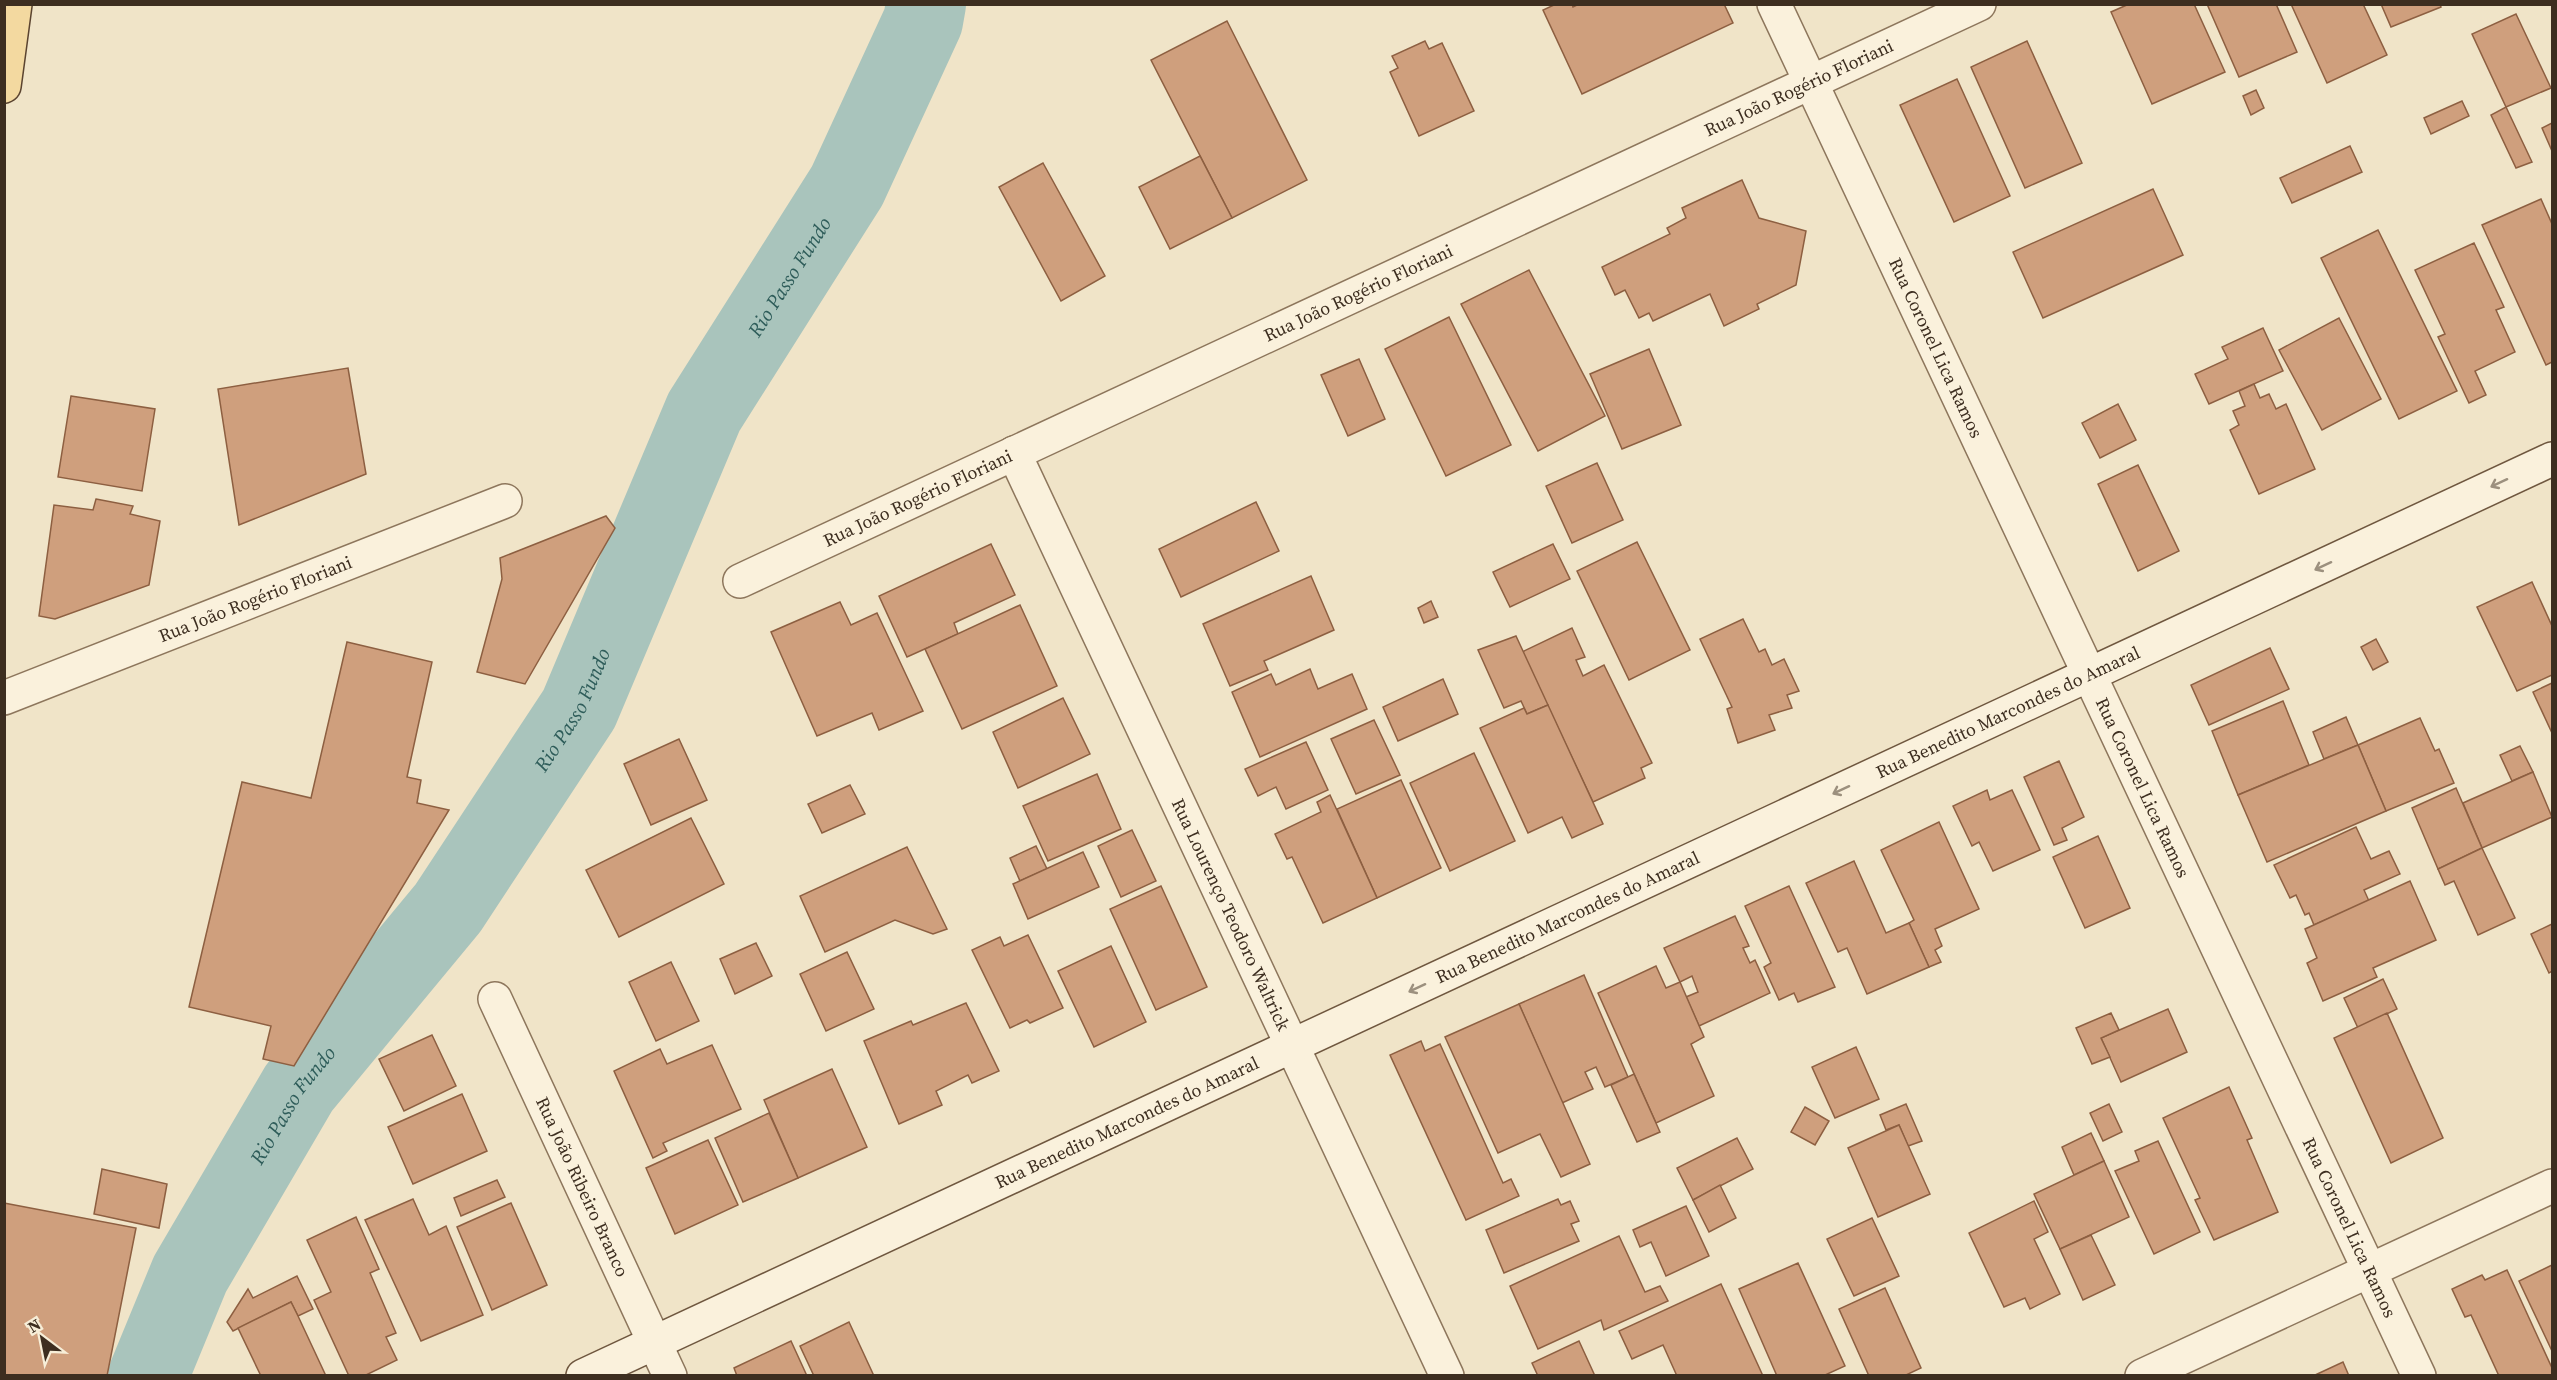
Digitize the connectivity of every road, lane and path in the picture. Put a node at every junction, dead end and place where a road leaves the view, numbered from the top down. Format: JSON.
{"nodes":[{"id":1,"x":15,"y":4,"type":"edge"},
{"id":2,"x":1774,"y":4,"type":"edge"},
{"id":3,"x":1979,"y":4,"type":"edge"},
{"id":4,"x":1810,"y":83,"type":"junction"},
{"id":5,"x":4,"y":86,"type":"edge"},
{"id":6,"x":1014,"y":453,"type":"junction"},
{"id":7,"x":2553,"y":459,"type":"edge"},
{"id":8,"x":505,"y":501,"type":"dead end"},
{"id":9,"x":740,"y":581,"type":"dead end"},
{"id":10,"x":2089,"y":674,"type":"junction"},
{"id":11,"x":4,"y":698,"type":"edge"},
{"id":12,"x":495,"y":999,"type":"dead end"},
{"id":13,"x":1292,"y":1046,"type":"junction"},
{"id":14,"x":2553,"y":1186,"type":"edge"},
{"id":15,"x":2369,"y":1270,"type":"junction"},
{"id":16,"x":654,"y":1342,"type":"junction"},
{"id":17,"x":584,"y":1376,"type":"edge"},
{"id":18,"x":670,"y":1376,"type":"edge"},
{"id":19,"x":1447,"y":1376,"type":"edge"},
{"id":20,"x":2142,"y":1376,"type":"edge"},
{"id":21,"x":2419,"y":1376,"type":"edge"}],
"edges":[{"from":1,"to":5,"type":"main road"},
{"from":2,"to":4,"type":"street","name":"Rua Coronel Lica Ramos"},
{"from":3,"to":4,"type":"street","name":"Rua João Rogério Floriani"},
{"from":4,"to":6,"type":"street","name":"Rua João Rogério Floriani"},
{"from":4,"to":10,"type":"street","name":"Rua Coronel Lica Ramos"},
{"from":6,"to":9,"type":"street","name":"Rua João Rogério Floriani"},
{"from":6,"to":13,"type":"street","name":"Rua Lourenço Teodoro Waltrick"},
{"from":7,"to":10,"type":"street","name":"Rua Benedito Marcondes do Amaral","one_way":true},
{"from":8,"to":11,"type":"street","name":"Rua João Rogério Floriani"},
{"from":10,"to":13,"type":"street","name":"Rua Benedito Marcondes do Amaral","one_way":true},
{"from":10,"to":15,"type":"street","name":"Rua Coronel Lica Ramos"},
{"from":12,"to":16,"type":"street","name":"Rua João Ribeiro Branco"},
{"from":13,"to":16,"type":"street","name":"Rua Benedito Marcondes do Amaral"},
{"from":13,"to":19,"type":"street","name":"Rua Lourenço Teodoro Waltrick"},
{"from":14,"to":15,"type":"street"},
{"from":15,"to":20,"type":"street"},
{"from":15,"to":21,"type":"street","name":"Rua Coronel Lica Ramos"},
{"from":16,"to":17,"type":"street","name":"Rua Benedito Marcondes do Amaral"},
{"from":16,"to":18,"type":"street","name":"Rua João Ribeiro Branco"}]}
